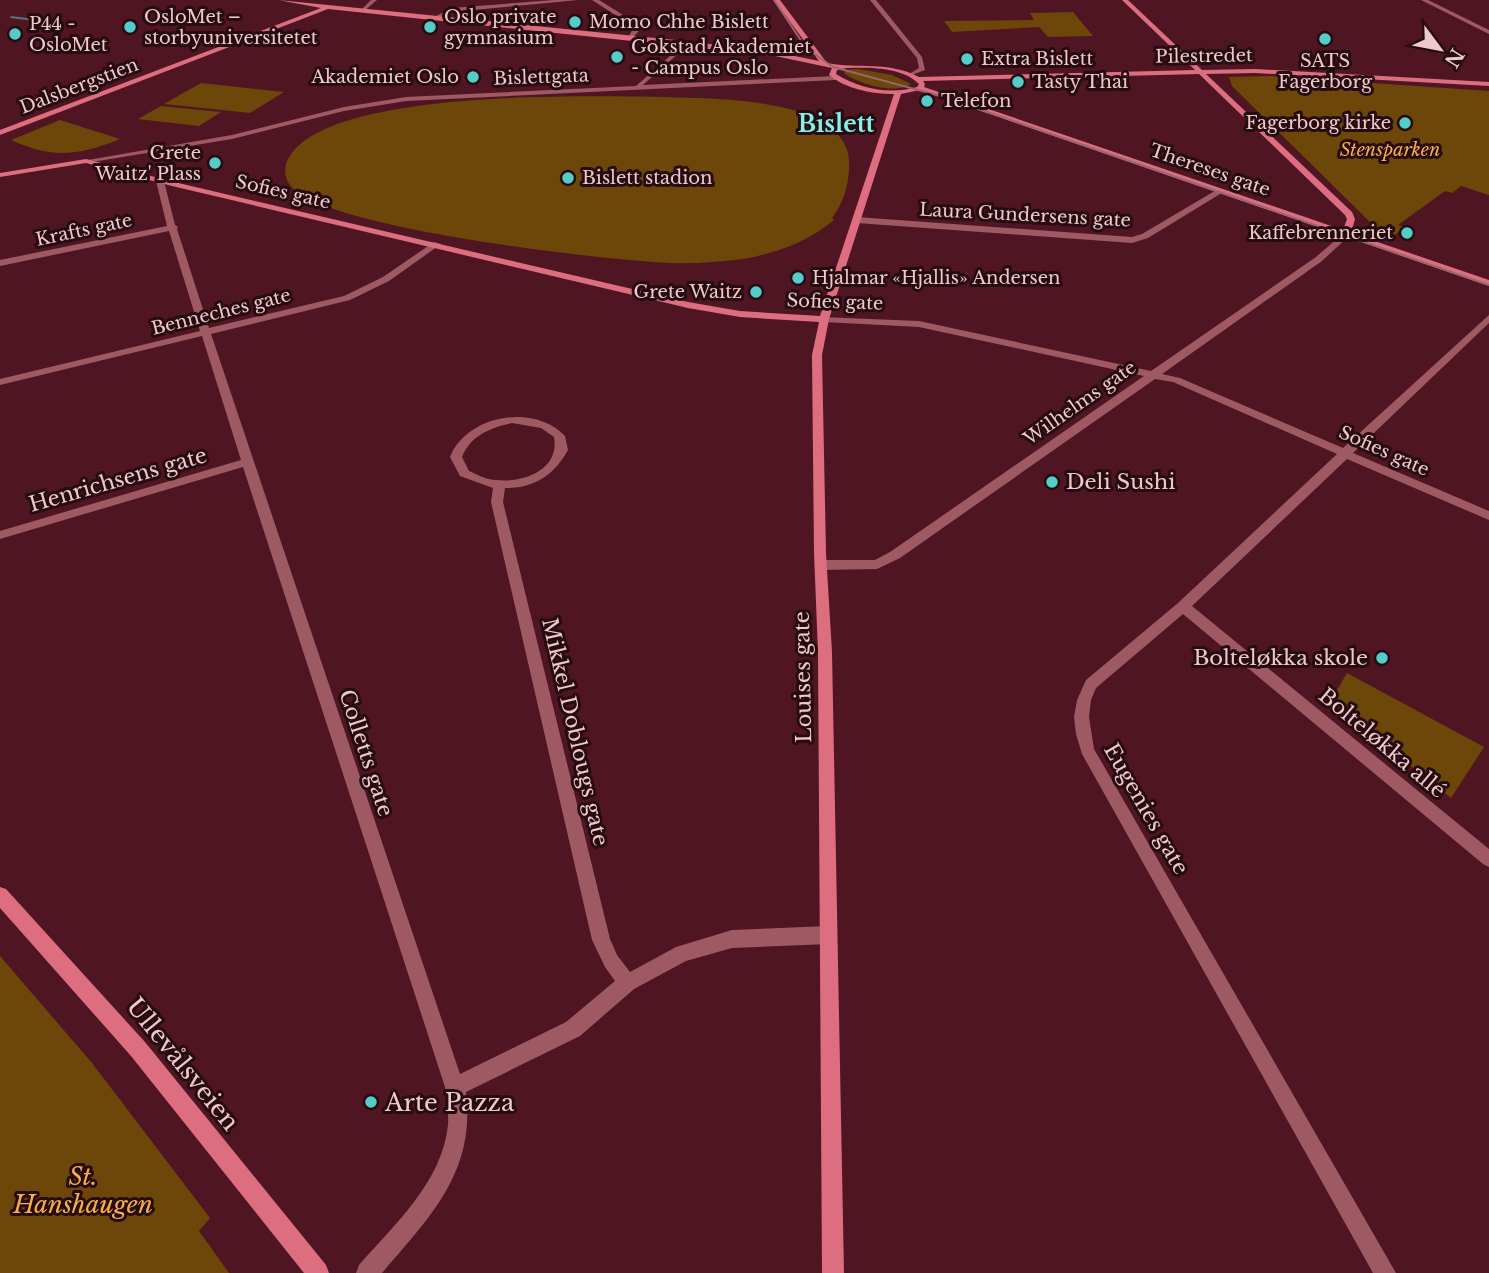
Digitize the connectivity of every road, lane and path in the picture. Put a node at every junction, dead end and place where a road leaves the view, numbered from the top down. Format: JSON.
{"nodes":[{"id":1,"x":281,"y":0,"type":"edge"},
{"id":2,"x":374,"y":0,"type":"edge"},
{"id":3,"x":575,"y":0,"type":"edge"},
{"id":4,"x":595,"y":0,"type":"edge"},
{"id":5,"x":777,"y":0,"type":"edge"},
{"id":6,"x":873,"y":0,"type":"edge"},
{"id":7,"x":1125,"y":0,"type":"edge"},
{"id":8,"x":1423,"y":0,"type":"edge"},
{"id":9,"x":327,"y":7,"type":"junction"},
{"id":10,"x":361,"y":11,"type":"junction"},
{"id":11,"x":435,"y":18,"type":"junction"},
{"id":12,"x":1489,"y":32,"type":"edge"},
{"id":13,"x":630,"y":37,"type":"junction"},
{"id":14,"x":678,"y":51,"type":"dead end"},
{"id":15,"x":824,"y":63,"type":"junction"},
{"id":16,"x":839,"y":67,"type":"junction"},
{"id":17,"x":1201,"y":72,"type":"junction"},
{"id":18,"x":835,"y":78,"type":"junction"},
{"id":19,"x":917,"y":81,"type":"junction"},
{"id":20,"x":1489,"y":84,"type":"edge"},
{"id":21,"x":639,"y":89,"type":"junction"},
{"id":22,"x":898,"y":92,"type":"junction"},
{"id":23,"x":0,"y":133,"type":"edge"},
{"id":24,"x":86,"y":161,"type":"junction"},
{"id":25,"x":0,"y":176,"type":"edge"},
{"id":26,"x":160,"y":181,"type":"junction"},
{"id":27,"x":1221,"y":191,"type":"junction"},
{"id":28,"x":857,"y":220,"type":"junction"},
{"id":29,"x":174,"y":227,"type":"junction"},
{"id":30,"x":1346,"y":234,"type":"junction"},
{"id":31,"x":437,"y":244,"type":"junction"},
{"id":32,"x":0,"y":263,"type":"edge"},
{"id":33,"x":1489,"y":283,"type":"edge"},
{"id":34,"x":1489,"y":318,"type":"edge"},
{"id":35,"x":824,"y":319,"type":"junction"},
{"id":36,"x":207,"y":334,"type":"junction"},
{"id":37,"x":1151,"y":374,"type":"junction"},
{"id":38,"x":0,"y":382,"type":"edge"},
{"id":39,"x":1344,"y":452,"type":"junction"},
{"id":40,"x":247,"y":462,"type":"junction"},
{"id":41,"x":499,"y":485,"type":"junction"},
{"id":42,"x":1489,"y":516,"type":"edge"},
{"id":43,"x":0,"y":535,"type":"edge"},
{"id":44,"x":821,"y":565,"type":"junction"},
{"id":45,"x":1183,"y":606,"type":"junction"},
{"id":46,"x":1489,"y":859,"type":"edge"},
{"id":47,"x":0,"y":895,"type":"edge"},
{"id":48,"x":828,"y":934,"type":"junction"},
{"id":49,"x":627,"y":983,"type":"junction"},
{"id":50,"x":455,"y":1087,"type":"junction"},
{"id":51,"x":318,"y":1273,"type":"edge"},
{"id":52,"x":367,"y":1273,"type":"edge"},
{"id":53,"x":833,"y":1273,"type":"edge"},
{"id":54,"x":1385,"y":1273,"type":"edge"}],
"edges":[{"from":1,"to":9,"type":"street"},
{"from":2,"to":10,"type":"street"},
{"from":3,"to":11,"type":"street"},
{"from":4,"to":13,"type":"street"},
{"from":5,"to":15,"type":"street"},
{"from":6,"to":19,"type":"street"},
{"from":7,"to":17,"type":"street"},
{"from":8,"to":12,"type":"street"},
{"from":9,"to":10,"type":"street"},
{"from":9,"to":23,"type":"street","name":"Dalsbergstien"},
{"from":10,"to":11,"type":"street"},
{"from":11,"to":13,"type":"street"},
{"from":13,"to":15,"type":"street"},
{"from":14,"to":21,"type":"street"},
{"from":15,"to":16,"type":"street"},
{"from":16,"to":18,"type":"street"},
{"from":16,"to":19,"type":"street"},
{"from":17,"to":19,"type":"street","name":"Pilestredet"},
{"from":17,"to":20,"type":"street","name":"Pilestredet"},
{"from":17,"to":30,"type":"street"},
{"from":18,"to":21,"type":"street","name":"Bislettgata"},
{"from":18,"to":22,"type":"street"},
{"from":19,"to":22,"type":"street"},
{"from":19,"to":27,"type":"street","name":"Thereses gate"},
{"from":21,"to":24,"type":"street","name":"Bislettgata"},
{"from":22,"to":28,"type":"street","name":"Louises gate"},
{"from":24,"to":25,"type":"street"},
{"from":24,"to":26,"type":"street","name":"Sofies gate"},
{"from":26,"to":29,"type":"street","name":"Colletts gate"},
{"from":26,"to":31,"type":"street","name":"Sofies gate"},
{"from":27,"to":28,"type":"street","name":"Laura Gundersens gate"},
{"from":27,"to":30,"type":"street","name":"Thereses gate"},
{"from":28,"to":35,"type":"street","name":"Louises gate"},
{"from":29,"to":32,"type":"street","name":"Krafts gate"},
{"from":29,"to":36,"type":"street","name":"Colletts gate"},
{"from":30,"to":33,"type":"street","name":"Thereses gate"},
{"from":30,"to":37,"type":"street","name":"Wilhelms gate"},
{"from":31,"to":35,"type":"street","name":"Sofies gate"},
{"from":31,"to":36,"type":"street","name":"Benneches gate"},
{"from":34,"to":39,"type":"street","name":"Eugenies gate"},
{"from":35,"to":37,"type":"street","name":"Sofies gate"},
{"from":35,"to":44,"type":"street","name":"Louises gate"},
{"from":36,"to":38,"type":"street","name":"Benneches gate"},
{"from":36,"to":40,"type":"street","name":"Colletts gate"},
{"from":37,"to":39,"type":"street","name":"Sofies gate"},
{"from":37,"to":44,"type":"street","name":"Wilhelms gate"},
{"from":39,"to":42,"type":"street","name":"Sofies gate"},
{"from":39,"to":45,"type":"street","name":"Eugenies gate"},
{"from":40,"to":43,"type":"street","name":"Henrichsens gate"},
{"from":40,"to":50,"type":"street","name":"Colletts gate"},
{"from":41,"to":41,"type":"street"},
{"from":41,"to":49,"type":"street","name":"Mikkel Doblougs gate"},
{"from":44,"to":48,"type":"street","name":"Louises gate"},
{"from":45,"to":46,"type":"street","name":"Bolteløkka allé"},
{"from":45,"to":54,"type":"street","name":"Eugenies gate"},
{"from":47,"to":51,"type":"street","name":"Ullevålsveien"},
{"from":48,"to":49,"type":"street"},
{"from":48,"to":53,"type":"street","name":"Louises gate"},
{"from":49,"to":50,"type":"street"},
{"from":50,"to":52,"type":"street","name":"Colletts gate"}]}
